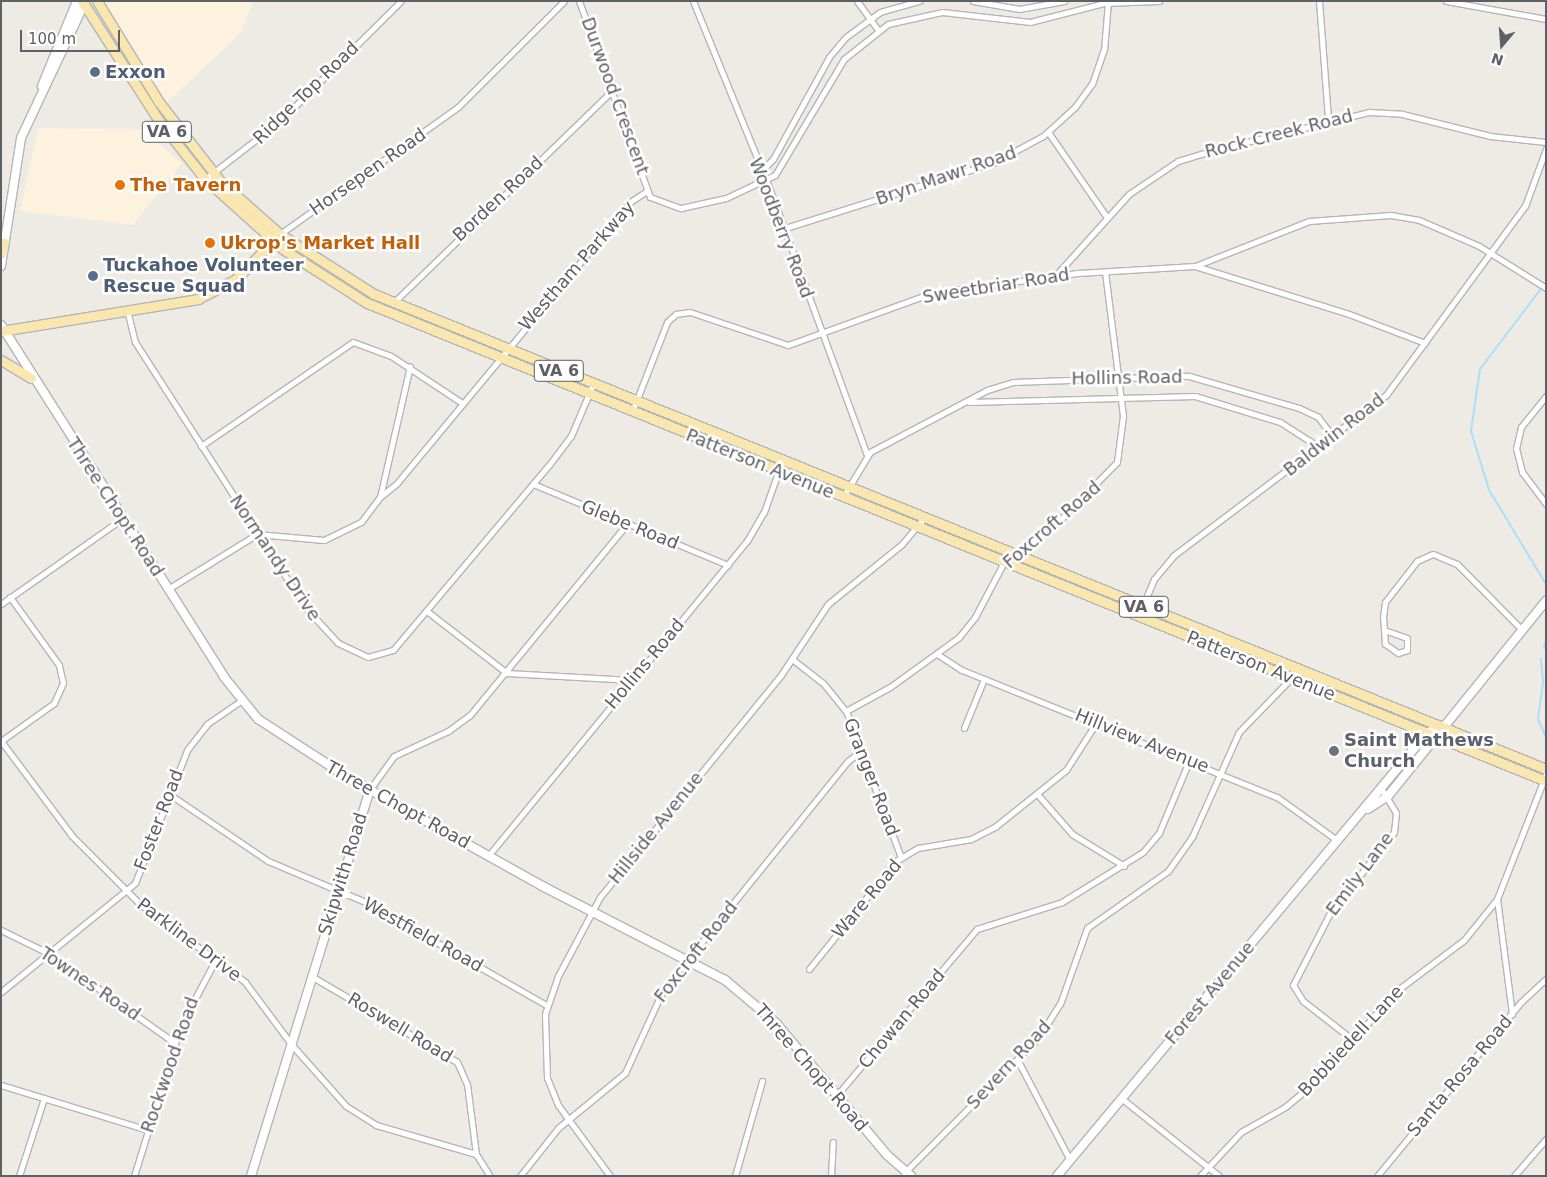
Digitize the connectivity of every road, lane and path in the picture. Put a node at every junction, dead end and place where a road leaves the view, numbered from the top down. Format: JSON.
{"nodes":[{"id":1,"x":97,"y":1,"type":"edge"},
{"id":2,"x":401,"y":1,"type":"edge"},
{"id":3,"x":564,"y":1,"type":"edge"},
{"id":4,"x":579,"y":1,"type":"edge"},
{"id":5,"x":693,"y":1,"type":"edge"},
{"id":6,"x":857,"y":1,"type":"edge"},
{"id":7,"x":919,"y":1,"type":"edge"},
{"id":8,"x":973,"y":1,"type":"edge"},
{"id":9,"x":1064,"y":1,"type":"edge"},
{"id":10,"x":1159,"y":1,"type":"edge"},
{"id":11,"x":1319,"y":1,"type":"edge"},
{"id":12,"x":1446,"y":1,"type":"edge"},
{"id":13,"x":82,"y":2,"type":"edge"},
{"id":14,"x":1108,"y":2,"type":"edge"},
{"id":15,"x":870,"y":18,"type":"junction"},
{"id":16,"x":1546,"y":19,"type":"edge"},
{"id":17,"x":878,"y":30,"type":"junction"},
{"id":18,"x":613,"y":90,"type":"junction"},
{"id":19,"x":1328,"y":119,"type":"junction"},
{"id":20,"x":1048,"y":132,"type":"junction"},
{"id":21,"x":1546,"y":142,"type":"edge"},
{"id":22,"x":1546,"y":148,"type":"edge"},
{"id":23,"x":760,"y":172,"type":"junction"},
{"id":24,"x":209,"y":176,"type":"junction"},
{"id":25,"x":765,"y":182,"type":"junction"},
{"id":26,"x":647,"y":191,"type":"junction"},
{"id":27,"x":1106,"y":216,"type":"junction"},
{"id":28,"x":4,"y":221,"type":"edge"},
{"id":29,"x":782,"y":230,"type":"junction"},
{"id":30,"x":280,"y":234,"type":"junction"},
{"id":31,"x":272,"y":241,"type":"junction"},
{"id":32,"x":4,"y":242,"type":"junction"},
{"id":33,"x":1492,"y":253,"type":"junction"},
{"id":34,"x":1,"y":254,"type":"edge"},
{"id":35,"x":1,"y":266,"type":"edge"},
{"id":36,"x":1195,"y":266,"type":"junction"},
{"id":37,"x":1105,"y":272,"type":"junction"},
{"id":38,"x":1056,"y":275,"type":"junction"},
{"id":39,"x":1546,"y":288,"type":"edge"},
{"id":40,"x":393,"y":303,"type":"junction"},
{"id":41,"x":127,"y":310,"type":"junction"},
{"id":42,"x":386,"y":312,"type":"junction"},
{"id":43,"x":2,"y":330,"type":"edge"},
{"id":44,"x":822,"y":335,"type":"junction"},
{"id":45,"x":1425,"y":343,"type":"junction"},
{"id":46,"x":505,"y":350,"type":"junction"},
{"id":47,"x":499,"y":358,"type":"junction"},
{"id":48,"x":1,"y":360,"type":"edge"},
{"id":49,"x":410,"y":366,"type":"junction"},
{"id":50,"x":1118,"y":376,"type":"junction"},
{"id":51,"x":31,"y":378,"type":"junction"},
{"id":52,"x":593,"y":384,"type":"junction"},
{"id":53,"x":590,"y":395,"type":"junction"},
{"id":54,"x":1121,"y":395,"type":"junction"},
{"id":55,"x":1546,"y":396,"type":"edge"},
{"id":56,"x":636,"y":402,"type":"junction"},
{"id":57,"x":968,"y":402,"type":"junction"},
{"id":58,"x":462,"y":403,"type":"junction"},
{"id":59,"x":632,"y":412,"type":"junction"},
{"id":60,"x":1333,"y":437,"type":"junction"},
{"id":61,"x":200,"y":446,"type":"junction"},
{"id":62,"x":1319,"y":447,"type":"junction"},
{"id":63,"x":867,"y":455,"type":"junction"},
{"id":64,"x":782,"y":461,"type":"junction"},
{"id":65,"x":778,"y":472,"type":"junction"},
{"id":66,"x":533,"y":484,"type":"junction"},
{"id":67,"x":848,"y":487,"type":"junction"},
{"id":68,"x":380,"y":497,"type":"junction"},
{"id":69,"x":843,"y":498,"type":"junction"},
{"id":70,"x":1546,"y":504,"type":"edge"},
{"id":71,"x":122,"y":518,"type":"junction"},
{"id":72,"x":924,"y":518,"type":"junction"},
{"id":73,"x":627,"y":524,"type":"junction"},
{"id":74,"x":917,"y":528,"type":"junction"},
{"id":75,"x":257,"y":534,"type":"junction"},
{"id":76,"x":1014,"y":555,"type":"junction"},
{"id":77,"x":1004,"y":562,"type":"junction"},
{"id":78,"x":728,"y":565,"type":"junction"},
{"id":79,"x":168,"y":589,"type":"junction"},
{"id":80,"x":10,"y":597,"type":"junction"},
{"id":81,"x":1546,"y":601,"type":"edge"},
{"id":82,"x":1,"y":604,"type":"edge"},
{"id":83,"x":1143,"y":606,"type":"junction"},
{"id":84,"x":428,"y":612,"type":"junction"},
{"id":85,"x":1138,"y":617,"type":"junction"},
{"id":86,"x":1521,"y":629,"type":"junction"},
{"id":87,"x":1384,"y":630,"type":"junction"},
{"id":88,"x":937,"y":654,"type":"junction"},
{"id":89,"x":792,"y":659,"type":"junction"},
{"id":90,"x":1300,"y":669,"type":"junction"},
{"id":91,"x":507,"y":672,"type":"junction"},
{"id":92,"x":1290,"y":678,"type":"junction"},
{"id":93,"x":984,"y":679,"type":"junction"},
{"id":94,"x":632,"y":680,"type":"junction"},
{"id":95,"x":242,"y":700,"type":"junction"},
{"id":96,"x":846,"y":711,"type":"junction"},
{"id":97,"x":1096,"y":723,"type":"junction"},
{"id":98,"x":1441,"y":726,"type":"junction"},
{"id":99,"x":964,"y":728,"type":"dead end"},
{"id":100,"x":1427,"y":733,"type":"junction"},
{"id":101,"x":1437,"y":737,"type":"junction"},
{"id":102,"x":1,"y":741,"type":"edge"},
{"id":103,"x":861,"y":751,"type":"junction"},
{"id":104,"x":1189,"y":761,"type":"junction"},
{"id":105,"x":1546,"y":769,"type":"edge"},
{"id":106,"x":1218,"y":772,"type":"junction"},
{"id":107,"x":1545,"y":778,"type":"edge"},
{"id":108,"x":1381,"y":788,"type":"junction"},
{"id":109,"x":370,"y":789,"type":"junction"},
{"id":110,"x":169,"y":794,"type":"junction"},
{"id":111,"x":1038,"y":795,"type":"junction"},
{"id":112,"x":1388,"y":796,"type":"junction"},
{"id":113,"x":1364,"y":811,"type":"junction"},
{"id":114,"x":1339,"y":841,"type":"junction"},
{"id":115,"x":488,"y":856,"type":"junction"},
{"id":116,"x":901,"y":857,"type":"junction"},
{"id":117,"x":1124,"y":866,"type":"junction"},
{"id":118,"x":338,"y":888,"type":"junction"},
{"id":119,"x":127,"y":892,"type":"junction"},
{"id":120,"x":1497,"y":899,"type":"junction"},
{"id":121,"x":591,"y":911,"type":"junction"},
{"id":122,"x":1,"y":930,"type":"edge"},
{"id":123,"x":50,"y":954,"type":"junction"},
{"id":124,"x":216,"y":959,"type":"junction"},
{"id":125,"x":688,"y":959,"type":"junction"},
{"id":126,"x":809,"y":969,"type":"dead end"},
{"id":127,"x":311,"y":976,"type":"junction"},
{"id":128,"x":1546,"y":979,"type":"edge"},
{"id":129,"x":1,"y":992,"type":"edge"},
{"id":130,"x":546,"y":1005,"type":"junction"},
{"id":131,"x":1512,"y":1014,"type":"junction"},
{"id":132,"x":1353,"y":1040,"type":"junction"},
{"id":133,"x":175,"y":1043,"type":"junction"},
{"id":134,"x":291,"y":1044,"type":"junction"},
{"id":135,"x":1018,"y":1061,"type":"junction"},
{"id":136,"x":762,"y":1081,"type":"dead end"},
{"id":137,"x":1,"y":1085,"type":"edge"},
{"id":138,"x":837,"y":1095,"type":"junction"},
{"id":139,"x":44,"y":1098,"type":"junction"},
{"id":140,"x":1121,"y":1098,"type":"junction"},
{"id":141,"x":568,"y":1119,"type":"junction"},
{"id":142,"x":148,"y":1130,"type":"junction"},
{"id":143,"x":1546,"y":1139,"type":"edge"},
{"id":144,"x":833,"y":1142,"type":"dead end"},
{"id":145,"x":476,"y":1154,"type":"junction"},
{"id":146,"x":1070,"y":1160,"type":"junction"},
{"id":147,"x":1207,"y":1166,"type":"junction"},
{"id":148,"x":906,"y":1175,"type":"edge"},
{"id":149,"x":20,"y":1176,"type":"edge"},
{"id":150,"x":134,"y":1176,"type":"edge"},
{"id":151,"x":250,"y":1176,"type":"edge"},
{"id":152,"x":490,"y":1176,"type":"edge"},
{"id":153,"x":520,"y":1176,"type":"edge"},
{"id":154,"x":610,"y":1176,"type":"edge"},
{"id":155,"x":736,"y":1176,"type":"edge"},
{"id":156,"x":831,"y":1176,"type":"edge"},
{"id":157,"x":1057,"y":1176,"type":"edge"},
{"id":158,"x":1200,"y":1176,"type":"edge"},
{"id":159,"x":1219,"y":1176,"type":"edge"},
{"id":160,"x":1377,"y":1176,"type":"edge"},
{"id":161,"x":1514,"y":1176,"type":"edge"}],
"edges":[{"from":1,"to":24,"type":"main road","name":"Patterson Avenue","number":"VA 6"},
{"from":2,"to":24,"type":"street","name":"Ridge Top Road"},
{"from":3,"to":30,"type":"street","name":"Horsepen Road"},
{"from":4,"to":18,"type":"street","name":"Durwood Crescent"},
{"from":5,"to":23,"type":"street","name":"Woodberry Road"},
{"from":6,"to":15,"type":"street"},
{"from":7,"to":15,"type":"street"},
{"from":8,"to":9,"type":"street"},
{"from":10,"to":14,"type":"street","name":"Westham Parkway"},
{"from":11,"to":19,"type":"street"},
{"from":12,"to":16,"type":"street"},
{"from":13,"to":24,"type":"main road","name":"Patterson Avenue","number":"VA 6"},
{"from":13,"to":28,"type":"main road"},
{"from":14,"to":17,"type":"street","name":"Westham Parkway"},
{"from":14,"to":20,"type":"street","name":"Bryn Mawr Road"},
{"from":15,"to":17,"type":"street"},
{"from":15,"to":23,"type":"street"},
{"from":17,"to":25,"type":"street","name":"Westham Parkway"},
{"from":18,"to":26,"type":"street","name":"Durwood Crescent"},
{"from":18,"to":40,"type":"street","name":"Borden Road"},
{"from":19,"to":21,"type":"street","name":"Rock Creek Road"},
{"from":19,"to":27,"type":"street","name":"Rock Creek Road"},
{"from":20,"to":27,"type":"street"},
{"from":20,"to":29,"type":"street","name":"Bryn Mawr Road"},
{"from":22,"to":33,"type":"street","name":"Baldwin Road"},
{"from":23,"to":25,"type":"street","name":"Woodberry Road"},
{"from":24,"to":30,"type":"main road","name":"Patterson Avenue","number":"VA 6"},
{"from":24,"to":31,"type":"main road","name":"Patterson Avenue","number":"VA 6"},
{"from":25,"to":26,"type":"street","name":"Westham Parkway"},
{"from":25,"to":29,"type":"street","name":"Woodberry Road"},
{"from":26,"to":46,"type":"street","name":"Westham Parkway"},
{"from":27,"to":38,"type":"street","name":"Rock Creek Road"},
{"from":28,"to":32,"type":"main road"},
{"from":29,"to":44,"type":"street","name":"Woodberry Road"},
{"from":30,"to":31,"type":"main road","name":"Horsepen Road"},
{"from":30,"to":40,"type":"main road","name":"Patterson Avenue","number":"VA 6"},
{"from":31,"to":41,"type":"main road","name":"Horsepen Road"},
{"from":31,"to":42,"type":"main road","name":"Patterson Avenue","number":"VA 6"},
{"from":32,"to":34,"type":"main road"},
{"from":32,"to":35,"type":"main road"},
{"from":33,"to":36,"type":"street"},
{"from":33,"to":39,"type":"street"},
{"from":33,"to":45,"type":"street","name":"Baldwin Road"},
{"from":36,"to":37,"type":"street","name":"Sweetbriar Road"},
{"from":36,"to":45,"type":"street","name":"Sweetbriar Road"},
{"from":37,"to":38,"type":"street","name":"Sweetbriar Road"},
{"from":37,"to":50,"type":"street","name":"Foxcroft Road"},
{"from":38,"to":44,"type":"street","name":"Sweetbriar Road"},
{"from":40,"to":42,"type":"street","name":"Borden Road"},
{"from":40,"to":46,"type":"main road","name":"Patterson Avenue","number":"VA 6"},
{"from":41,"to":43,"type":"main road","name":"Horsepen Road"},
{"from":41,"to":61,"type":"street","name":"Normandy Drive"},
{"from":42,"to":47,"type":"main road","name":"Patterson Avenue","number":"VA 6"},
{"from":43,"to":51,"type":"main road","name":"Three Chopt Road"},
{"from":44,"to":56,"type":"street","name":"Sweetbriar Road"},
{"from":44,"to":63,"type":"street","name":"Woodberry Road"},
{"from":45,"to":60,"type":"street","name":"Baldwin Road"},
{"from":46,"to":47,"type":"street","name":"Westham Parkway"},
{"from":46,"to":52,"type":"main road","name":"Patterson Avenue","number":"VA 6"},
{"from":47,"to":53,"type":"main road","name":"Patterson Avenue","number":"VA 6"},
{"from":47,"to":58,"type":"street","name":"Westham Parkway"},
{"from":48,"to":51,"type":"main road"},
{"from":49,"to":58,"type":"street"},
{"from":49,"to":61,"type":"street"},
{"from":49,"to":68,"type":"street"},
{"from":50,"to":54,"type":"street","name":"Foxcroft Road"},
{"from":50,"to":57,"type":"street","name":"Hollins Road"},
{"from":50,"to":60,"type":"street","name":"Hollins Road"},
{"from":51,"to":71,"type":"main road","name":"Three Chopt Road"},
{"from":52,"to":53,"type":"street","name":"Normandy Drive"},
{"from":52,"to":56,"type":"main road","name":"Patterson Avenue","number":"VA 6"},
{"from":53,"to":59,"type":"main road","name":"Patterson Avenue","number":"VA 6"},
{"from":53,"to":66,"type":"street","name":"Normandy Drive"},
{"from":54,"to":57,"type":"street","name":"Hollins Road"},
{"from":54,"to":62,"type":"street","name":"Hollins Road"},
{"from":54,"to":76,"type":"street","name":"Foxcroft Road"},
{"from":55,"to":70,"type":"street"},
{"from":56,"to":59,"type":"street","name":"Sweetbriar Road"},
{"from":56,"to":64,"type":"main road","name":"Patterson Avenue","number":"VA 6"},
{"from":57,"to":63,"type":"street","name":"Hollins Road"},
{"from":58,"to":68,"type":"street","name":"Westham Parkway"},
{"from":59,"to":65,"type":"main road","name":"Patterson Avenue","number":"VA 6"},
{"from":60,"to":62,"type":"street","name":"Baldwin Road"},
{"from":61,"to":75,"type":"street","name":"Normandy Drive"},
{"from":62,"to":83,"type":"street","name":"Baldwin Road"},
{"from":63,"to":67,"type":"street"},
{"from":64,"to":65,"type":"street","name":"Hollins Road"},
{"from":64,"to":67,"type":"main road","name":"Patterson Avenue","number":"VA 6"},
{"from":65,"to":69,"type":"main road","name":"Patterson Avenue","number":"VA 6"},
{"from":65,"to":78,"type":"street","name":"Hollins Road"},
{"from":66,"to":73,"type":"street","name":"Glebe Road"},
{"from":66,"to":84,"type":"street","name":"Normandy Drive"},
{"from":67,"to":69,"type":"street"},
{"from":67,"to":72,"type":"main road","name":"Patterson Avenue","number":"VA 6"},
{"from":68,"to":75,"type":"street"},
{"from":69,"to":74,"type":"main road","name":"Patterson Avenue","number":"VA 6"},
{"from":71,"to":79,"type":"main road","name":"Three Chopt Road"},
{"from":71,"to":80,"type":"street"},
{"from":72,"to":74,"type":"street","name":"Hillside Avenue"},
{"from":72,"to":76,"type":"main road","name":"Patterson Avenue","number":"VA 6"},
{"from":73,"to":78,"type":"street","name":"Glebe Road"},
{"from":73,"to":91,"type":"street","name":"Skipwith Road"},
{"from":74,"to":77,"type":"main road","name":"Patterson Avenue","number":"VA 6"},
{"from":74,"to":89,"type":"street","name":"Hillside Avenue"},
{"from":75,"to":79,"type":"street"},
{"from":75,"to":84,"type":"street","name":"Normandy Drive"},
{"from":76,"to":77,"type":"street","name":"Foxcroft Road"},
{"from":76,"to":83,"type":"main road","name":"Patterson Avenue","number":"VA 6"},
{"from":77,"to":85,"type":"main road","name":"Patterson Avenue","number":"VA 6"},
{"from":77,"to":88,"type":"street","name":"Foxcroft Road"},
{"from":78,"to":94,"type":"street","name":"Hollins Road"},
{"from":79,"to":95,"type":"main road","name":"Three Chopt Road"},
{"from":80,"to":82,"type":"street"},
{"from":80,"to":102,"type":"street"},
{"from":81,"to":86,"type":"main road","name":"Forest Avenue"},
{"from":83,"to":85,"type":"street","name":"Baldwin Road"},
{"from":83,"to":90,"type":"main road","name":"Patterson Avenue","number":"VA 6"},
{"from":84,"to":91,"type":"street"},
{"from":85,"to":92,"type":"main road","name":"Patterson Avenue","number":"VA 6"},
{"from":86,"to":87,"type":"street"},
{"from":86,"to":98,"type":"main road","name":"Forest Avenue"},
{"from":87,"to":87,"type":"street"},
{"from":88,"to":93,"type":"street","name":"Hillview Avenue"},
{"from":88,"to":96,"type":"street","name":"Foxcroft Road"},
{"from":89,"to":96,"type":"street","name":"Granger Road"},
{"from":89,"to":121,"type":"street","name":"Hillside Avenue"},
{"from":90,"to":92,"type":"street","name":"Severn Road"},
{"from":90,"to":98,"type":"main road","name":"Patterson Avenue","number":"VA 6"},
{"from":91,"to":94,"type":"street"},
{"from":91,"to":109,"type":"street","name":"Skipwith Road"},
{"from":92,"to":100,"type":"main road","name":"Patterson Avenue","number":"VA 6"},
{"from":92,"to":106,"type":"street","name":"Severn Road"},
{"from":93,"to":97,"type":"street","name":"Hillview Avenue"},
{"from":93,"to":99,"type":"street"},
{"from":94,"to":115,"type":"street","name":"Hollins Road"},
{"from":95,"to":109,"type":"main road","name":"Three Chopt Road"},
{"from":95,"to":110,"type":"street","name":"Foster Road"},
{"from":96,"to":103,"type":"street","name":"Granger Road"},
{"from":97,"to":104,"type":"street","name":"Hillview Avenue"},
{"from":97,"to":111,"type":"street","name":"Ware Road"},
{"from":98,"to":100,"type":"main road","name":"Forest Avenue"},
{"from":98,"to":101,"type":"main road","name":"Forest Avenue"},
{"from":98,"to":105,"type":"main road","name":"Patterson Avenue","number":"VA 6"},
{"from":100,"to":101,"type":"main road","name":"Patterson Avenue","number":"VA 6"},
{"from":100,"to":108,"type":"main road","name":"Forest Avenue"},
{"from":101,"to":107,"type":"main road","name":"Patterson Avenue","number":"VA 6"},
{"from":101,"to":112,"type":"main road","name":"Forest Avenue"},
{"from":102,"to":119,"type":"street","name":"Parkline Drive"},
{"from":103,"to":116,"type":"street","name":"Granger Road"},
{"from":103,"to":125,"type":"street","name":"Foxcroft Road"},
{"from":104,"to":106,"type":"street","name":"Hillview Avenue"},
{"from":104,"to":117,"type":"street","name":"Chowan Road"},
{"from":106,"to":114,"type":"street","name":"Hillview Avenue"},
{"from":106,"to":135,"type":"street","name":"Severn Road"},
{"from":107,"to":120,"type":"street","name":"Bobbiedell Lane"},
{"from":108,"to":112,"type":"street","name":"Emily Lane"},
{"from":108,"to":113,"type":"main road","name":"Forest Avenue"},
{"from":109,"to":115,"type":"main road","name":"Three Chopt Road"},
{"from":109,"to":118,"type":"main road","name":"Skipwith Road"},
{"from":110,"to":118,"type":"street","name":"Westfield Road"},
{"from":110,"to":119,"type":"street","name":"Foster Road"},
{"from":111,"to":116,"type":"street","name":"Ware Road"},
{"from":111,"to":117,"type":"street"},
{"from":112,"to":113,"type":"main road","name":"Forest Avenue"},
{"from":112,"to":132,"type":"street","name":"Emily Lane"},
{"from":113,"to":114,"type":"main road","name":"Forest Avenue"},
{"from":114,"to":140,"type":"main road","name":"Forest Avenue"},
{"from":115,"to":121,"type":"main road","name":"Three Chopt Road"},
{"from":116,"to":126,"type":"street","name":"Ware Road"},
{"from":117,"to":138,"type":"street","name":"Chowan Road"},
{"from":118,"to":127,"type":"main road","name":"Skipwith Road"},
{"from":118,"to":130,"type":"street","name":"Westfield Road"},
{"from":119,"to":123,"type":"street","name":"Foster Road"},
{"from":119,"to":124,"type":"street","name":"Parkline Drive"},
{"from":120,"to":131,"type":"street"},
{"from":120,"to":132,"type":"street","name":"Bobbiedell Lane"},
{"from":121,"to":125,"type":"main road","name":"Three Chopt Road"},
{"from":121,"to":130,"type":"street","name":"Hillside Avenue"},
{"from":122,"to":123,"type":"street","name":"Townes Road"},
{"from":123,"to":129,"type":"street","name":"Foster Road"},
{"from":123,"to":133,"type":"street","name":"Townes Road"},
{"from":124,"to":133,"type":"street","name":"Rockwood Road"},
{"from":124,"to":134,"type":"street","name":"Parkline Drive"},
{"from":125,"to":138,"type":"main road","name":"Three Chopt Road"},
{"from":125,"to":141,"type":"street","name":"Foxcroft Road"},
{"from":127,"to":134,"type":"main road","name":"Skipwith Road"},
{"from":127,"to":145,"type":"street","name":"Roswell Road"},
{"from":128,"to":131,"type":"street","name":"Santa Rosa Road"},
{"from":130,"to":141,"type":"street","name":"Hillside Avenue"},
{"from":131,"to":160,"type":"street","name":"Santa Rosa Road"},
{"from":132,"to":147,"type":"street","name":"Bobbiedell Lane"},
{"from":133,"to":142,"type":"street","name":"Rockwood Road"},
{"from":134,"to":145,"type":"street","name":"Parkline Drive"},
{"from":134,"to":151,"type":"main road","name":"Skipwith Road"},
{"from":135,"to":146,"type":"street"},
{"from":135,"to":148,"type":"street","name":"Severn Road"},
{"from":136,"to":155,"type":"street"},
{"from":137,"to":139,"type":"street"},
{"from":138,"to":148,"type":"main road","name":"Three Chopt Road"},
{"from":139,"to":142,"type":"street"},
{"from":139,"to":149,"type":"street"},
{"from":140,"to":146,"type":"main road","name":"Forest Avenue"},
{"from":140,"to":147,"type":"street"},
{"from":141,"to":153,"type":"street","name":"Foxcroft Road"},
{"from":141,"to":154,"type":"street","name":"Hillside Avenue"},
{"from":142,"to":150,"type":"street","name":"Rockwood Road"},
{"from":143,"to":161,"type":"street"},
{"from":144,"to":156,"type":"street"},
{"from":145,"to":152,"type":"street"},
{"from":146,"to":157,"type":"main road","name":"Forest Avenue"},
{"from":147,"to":158,"type":"street","name":"Bobbiedell Lane"},
{"from":147,"to":159,"type":"street"}]}
